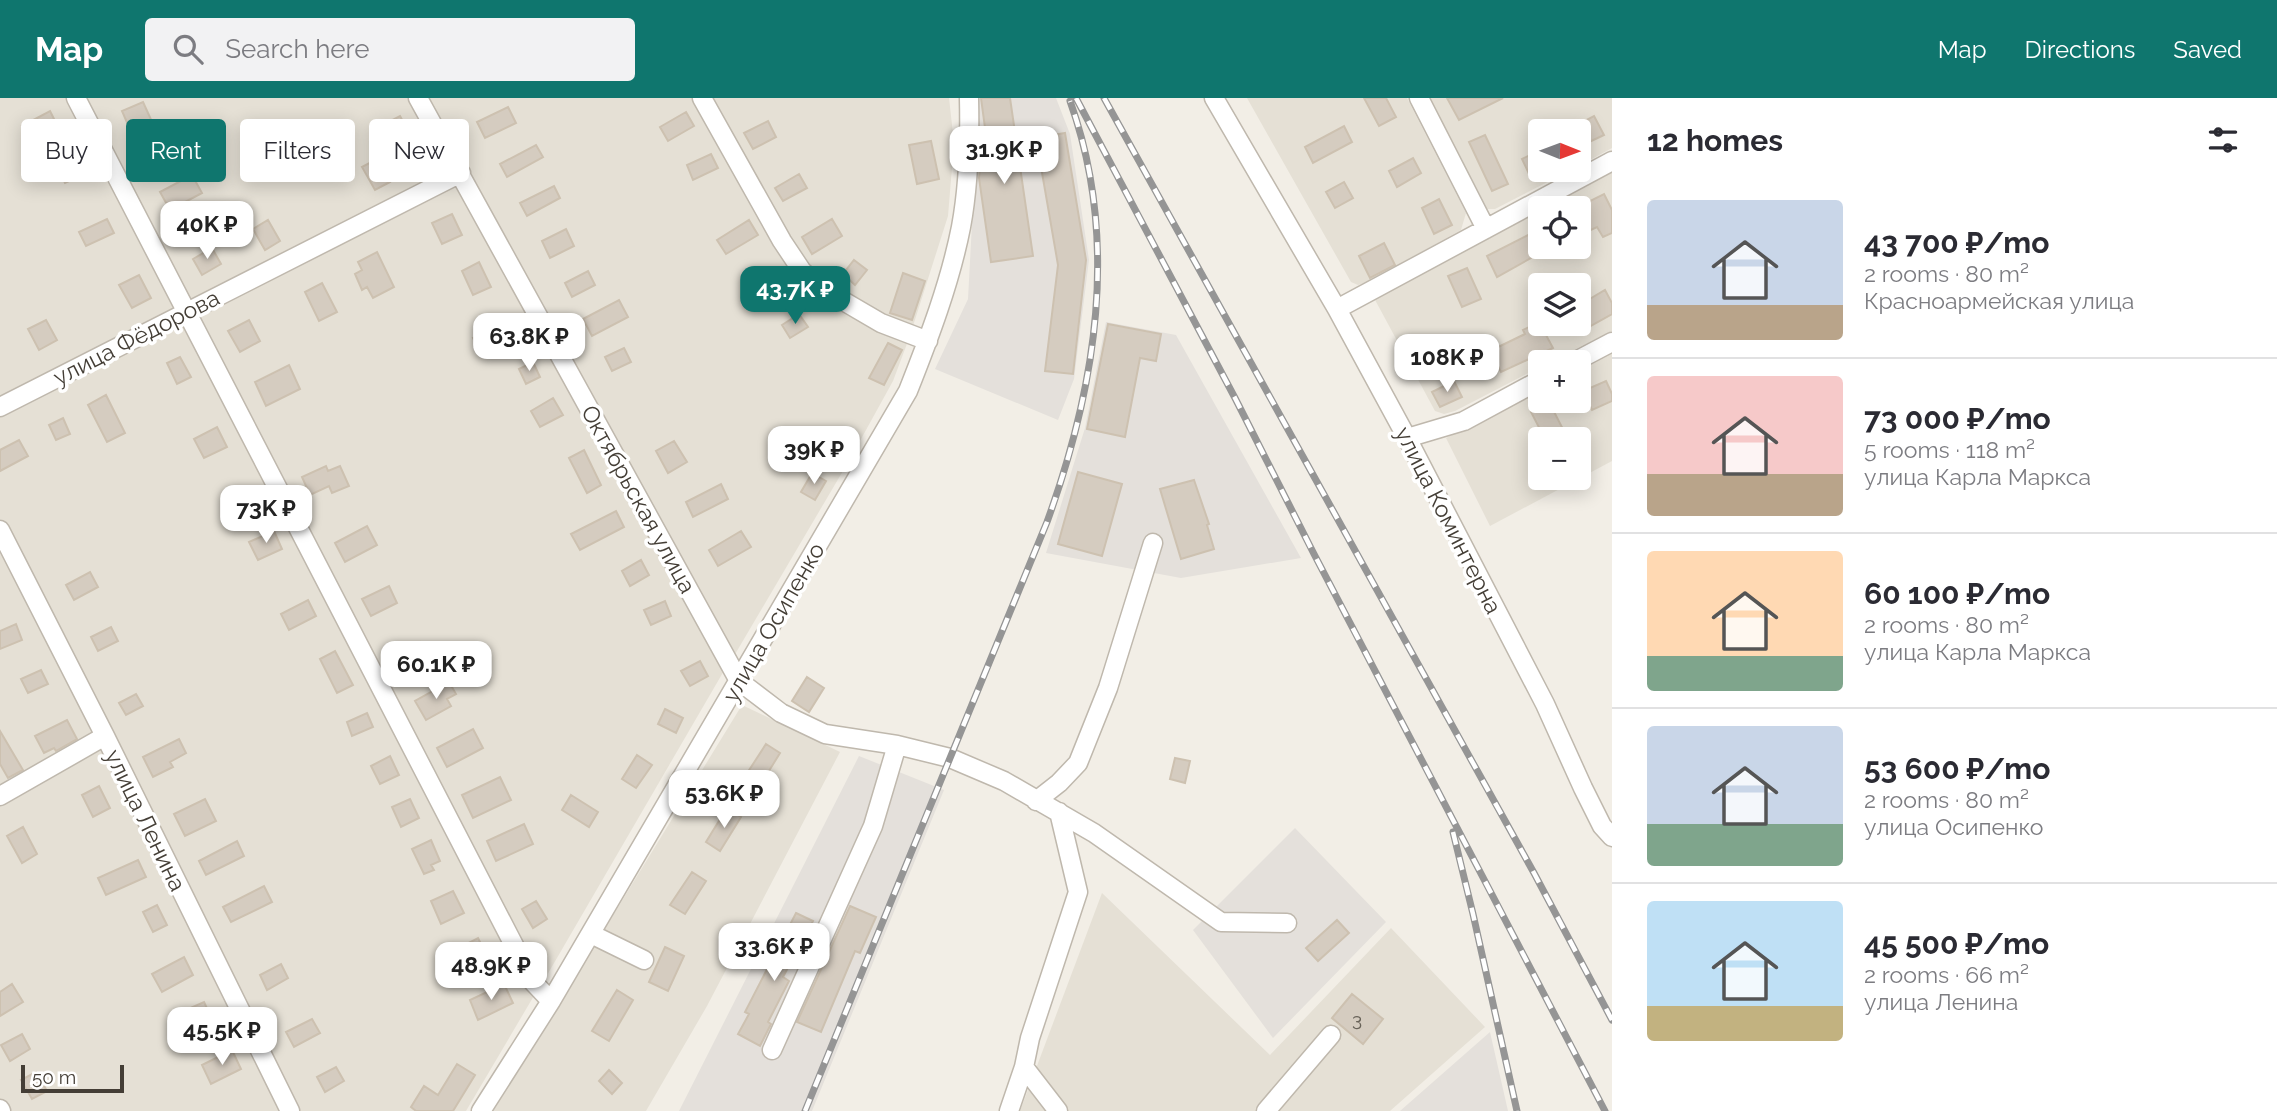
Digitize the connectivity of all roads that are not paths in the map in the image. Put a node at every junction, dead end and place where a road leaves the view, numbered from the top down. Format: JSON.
{"nodes":[{"id":1,"x":76,"y":98,"type":"edge"},
{"id":2,"x":418,"y":98,"type":"edge"},
{"id":3,"x":702,"y":98,"type":"edge"},
{"id":4,"x":969,"y":98,"type":"edge"},
{"id":5,"x":1214,"y":98,"type":"edge"},
{"id":6,"x":1419,"y":98,"type":"edge"},
{"id":7,"x":430,"y":119,"type":"edge"},
{"id":8,"x":1612,"y":161,"type":"edge"},
{"id":9,"x":443,"y":182,"type":"edge"},
{"id":10,"x":466,"y":182,"type":"edge"},
{"id":11,"x":1486,"y":229,"type":"junction"},
{"id":12,"x":1337,"y":309,"type":"junction"},
{"id":13,"x":186,"y":312,"type":"junction"},
{"id":14,"x":928,"y":341,"type":"junction"},
{"id":15,"x":1612,"y":342,"type":"edge"},
{"id":16,"x":1591,"y":353,"type":"edge"},
{"id":17,"x":1528,"y":386,"type":"edge"},
{"id":18,"x":0,"y":407,"type":"edge"},
{"id":19,"x":1407,"y":438,"type":"junction"},
{"id":20,"x":0,"y":530,"type":"edge"},
{"id":21,"x":1153,"y":543,"type":"dead end"},
{"id":22,"x":739,"y":681,"type":"junction"},
{"id":23,"x":105,"y":736,"type":"junction"},
{"id":24,"x":897,"y":745,"type":"junction"},
{"id":25,"x":0,"y":796,"type":"edge"},
{"id":26,"x":1036,"y":801,"type":"junction"},
{"id":27,"x":1059,"y":812,"type":"junction"},
{"id":28,"x":1612,"y":837,"type":"edge"},
{"id":29,"x":1286,"y":923,"type":"dead end"},
{"id":30,"x":591,"y":934,"type":"junction"},
{"id":31,"x":645,"y":960,"type":"dead end"},
{"id":32,"x":551,"y":1001,"type":"junction"},
{"id":33,"x":1331,"y":1035,"type":"dead end"},
{"id":34,"x":772,"y":1050,"type":"dead end"},
{"id":35,"x":1024,"y":1067,"type":"junction"},
{"id":36,"x":290,"y":1111,"type":"edge"},
{"id":37,"x":481,"y":1111,"type":"edge"},
{"id":38,"x":1009,"y":1111,"type":"edge"},
{"id":39,"x":1058,"y":1111,"type":"edge"},
{"id":40,"x":1266,"y":1111,"type":"edge"}],
"edges":[{"from":1,"to":13,"type":"street"},
{"from":2,"to":7,"type":"street","name":"Октябрьская улица"},
{"from":3,"to":14,"type":"street"},
{"from":4,"to":14,"type":"street","name":"улица Осипенко"},
{"from":5,"to":12,"type":"street","name":"улица Коминтерна"},
{"from":6,"to":11,"type":"street"},
{"from":8,"to":11,"type":"street"},
{"from":9,"to":13,"type":"street","name":"улица Фёдорова"},
{"from":10,"to":22,"type":"street","name":"Октябрьская улица"},
{"from":11,"to":12,"type":"street"},
{"from":12,"to":19,"type":"street","name":"улица Коминтерна"},
{"from":13,"to":18,"type":"street","name":"улица Фёдорова"},
{"from":13,"to":32,"type":"street"},
{"from":14,"to":22,"type":"street","name":"улица Осипенко"},
{"from":15,"to":16,"type":"street"},
{"from":17,"to":19,"type":"street"},
{"from":19,"to":28,"type":"street","name":"улица Коминтерна"},
{"from":20,"to":23,"type":"street","name":"улица Ленина"},
{"from":21,"to":26,"type":"street"},
{"from":22,"to":24,"type":"street"},
{"from":22,"to":30,"type":"street","name":"улица Осипенко"},
{"from":23,"to":25,"type":"street"},
{"from":23,"to":36,"type":"street","name":"улица Ленина"},
{"from":24,"to":26,"type":"street"},
{"from":24,"to":34,"type":"street"},
{"from":26,"to":27,"type":"street"},
{"from":27,"to":29,"type":"street"},
{"from":27,"to":35,"type":"street"},
{"from":30,"to":31,"type":"street"},
{"from":30,"to":32,"type":"street","name":"улица Осипенко"},
{"from":32,"to":37,"type":"street","name":"улица Осипенко"},
{"from":33,"to":40,"type":"street"},
{"from":35,"to":38,"type":"street"},
{"from":35,"to":39,"type":"street"}]}
